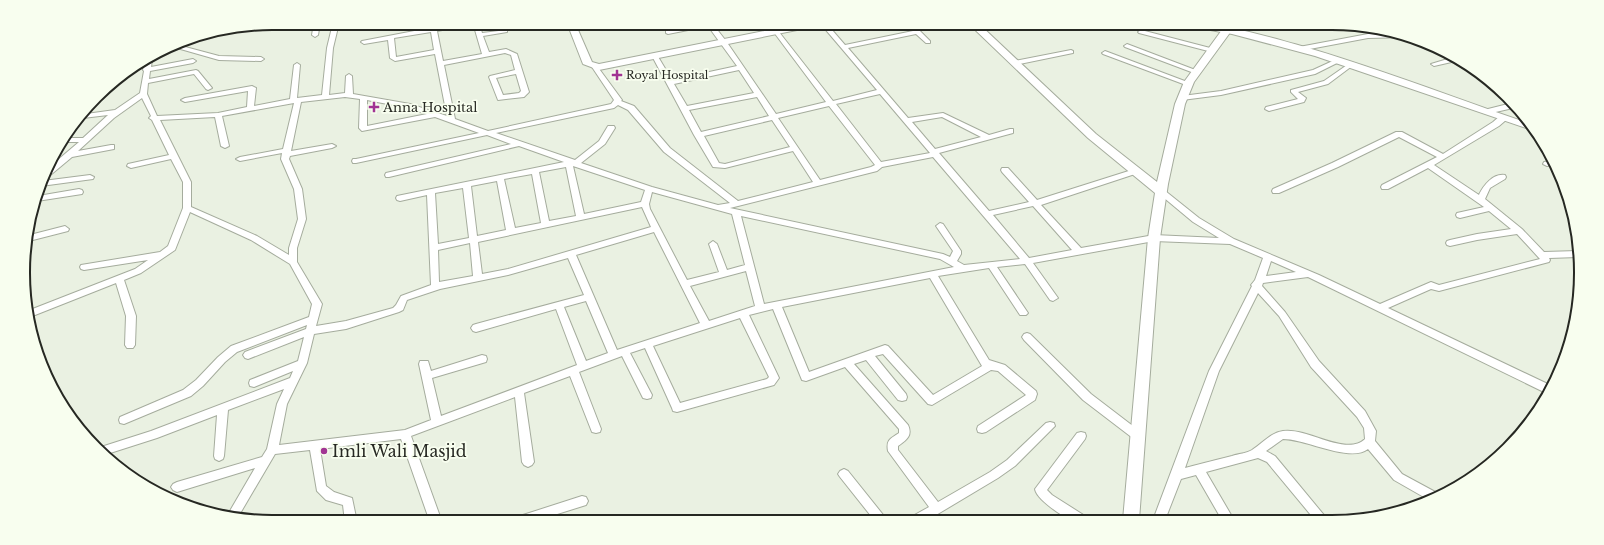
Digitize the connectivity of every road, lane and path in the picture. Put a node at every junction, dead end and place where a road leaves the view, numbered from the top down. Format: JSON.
{"nodes":[{"id":1,"x":315,"y":30,"type":"edge"},
{"id":2,"x":334,"y":30,"type":"edge"},
{"id":3,"x":418,"y":30,"type":"edge"},
{"id":4,"x":434,"y":30,"type":"edge"},
{"id":5,"x":478,"y":30,"type":"edge"},
{"id":6,"x":505,"y":30,"type":"edge"},
{"id":7,"x":574,"y":30,"type":"edge"},
{"id":8,"x":677,"y":30,"type":"edge"},
{"id":9,"x":715,"y":30,"type":"edge"},
{"id":10,"x":781,"y":30,"type":"edge"},
{"id":11,"x":829,"y":30,"type":"edge"},
{"id":12,"x":981,"y":30,"type":"edge"},
{"id":13,"x":988,"y":30,"type":"edge"},
{"id":14,"x":1226,"y":30,"type":"edge"},
{"id":15,"x":1241,"y":30,"type":"edge"},
{"id":16,"x":776,"y":31,"type":"junction"},
{"id":17,"x":668,"y":32,"type":"dead end"},
{"id":18,"x":918,"y":32,"type":"joint"},
{"id":19,"x":1141,"y":32,"type":"dead end"},
{"id":20,"x":314,"y":35,"type":"dead end"},
{"id":21,"x":480,"y":35,"type":"junction"},
{"id":22,"x":1384,"y":36,"type":"edge"},
{"id":23,"x":391,"y":37,"type":"junction"},
{"id":24,"x":364,"y":42,"type":"dead end"},
{"id":25,"x":724,"y":42,"type":"junction"},
{"id":26,"x":928,"y":42,"type":"dead end"},
{"id":27,"x":1127,"y":46,"type":"dead end"},
{"id":28,"x":844,"y":47,"type":"junction"},
{"id":29,"x":181,"y":48,"type":"edge"},
{"id":30,"x":1299,"y":49,"type":"junction"},
{"id":31,"x":1212,"y":50,"type":"junction"},
{"id":32,"x":438,"y":52,"type":"junction"},
{"id":33,"x":1071,"y":52,"type":"dead end"},
{"id":34,"x":1105,"y":53,"type":"dead end"},
{"id":35,"x":486,"y":55,"type":"junction"},
{"id":36,"x":655,"y":56,"type":"junction"},
{"id":37,"x":261,"y":59,"type":"dead end"},
{"id":38,"x":193,"y":61,"type":"dead end"},
{"id":39,"x":1337,"y":61,"type":"junction"},
{"id":40,"x":1450,"y":61,"type":"edge"},
{"id":41,"x":1019,"y":63,"type":"junction"},
{"id":42,"x":148,"y":64,"type":"edge"},
{"id":43,"x":440,"y":64,"type":"junction"},
{"id":44,"x":1434,"y":64,"type":"dead end"},
{"id":45,"x":297,"y":65,"type":"dead end"},
{"id":46,"x":1350,"y":65,"type":"junction"},
{"id":47,"x":595,"y":67,"type":"junction"},
{"id":48,"x":742,"y":67,"type":"junction"},
{"id":49,"x":146,"y":70,"type":"junction"},
{"id":50,"x":519,"y":71,"type":"junction"},
{"id":51,"x":1196,"y":72,"type":"junction"},
{"id":52,"x":349,"y":76,"type":"dead end"},
{"id":53,"x":144,"y":82,"type":"junction"},
{"id":54,"x":669,"y":83,"type":"junction"},
{"id":55,"x":1188,"y":84,"type":"junction"},
{"id":56,"x":208,"y":88,"type":"dead end"},
{"id":57,"x":882,"y":91,"type":"junction"},
{"id":58,"x":142,"y":94,"type":"junction"},
{"id":59,"x":759,"y":94,"type":"junction"},
{"id":60,"x":349,"y":96,"type":"junction"},
{"id":61,"x":325,"y":97,"type":"junction"},
{"id":62,"x":364,"y":97,"type":"junction"},
{"id":63,"x":1182,"y":98,"type":"junction"},
{"id":64,"x":185,"y":100,"type":"dead end"},
{"id":65,"x":296,"y":100,"type":"junction"},
{"id":66,"x":618,"y":103,"type":"junction"},
{"id":67,"x":832,"y":103,"type":"junction"},
{"id":68,"x":1508,"y":107,"type":"edge"},
{"id":69,"x":250,"y":109,"type":"junction"},
{"id":70,"x":684,"y":109,"type":"junction"},
{"id":71,"x":1269,"y":109,"type":"dead end"},
{"id":72,"x":117,"y":112,"type":"junction"},
{"id":73,"x":1487,"y":112,"type":"junction"},
{"id":74,"x":436,"y":114,"type":"junction"},
{"id":75,"x":218,"y":115,"type":"junction"},
{"id":76,"x":88,"y":116,"type":"edge"},
{"id":77,"x":774,"y":117,"type":"junction"},
{"id":78,"x":153,"y":118,"type":"junction"},
{"id":79,"x":1503,"y":118,"type":"junction"},
{"id":80,"x":451,"y":119,"type":"junction"},
{"id":81,"x":907,"y":120,"type":"junction"},
{"id":82,"x":1524,"y":125,"type":"edge"},
{"id":83,"x":611,"y":128,"type":"dead end"},
{"id":84,"x":1010,"y":131,"type":"dead end"},
{"id":85,"x":488,"y":133,"type":"junction"},
{"id":86,"x":698,"y":135,"type":"junction"},
{"id":87,"x":988,"y":137,"type":"junction"},
{"id":88,"x":70,"y":140,"type":"edge"},
{"id":89,"x":86,"y":140,"type":"junction"},
{"id":90,"x":521,"y":144,"type":"junction"},
{"id":91,"x":225,"y":146,"type":"dead end"},
{"id":92,"x":332,"y":146,"type":"dead end"},
{"id":93,"x":111,"y":148,"type":"dead end"},
{"id":94,"x":795,"y":148,"type":"junction"},
{"id":95,"x":287,"y":152,"type":"junction"},
{"id":96,"x":935,"y":153,"type":"junction"},
{"id":97,"x":70,"y":155,"type":"junction"},
{"id":98,"x":173,"y":156,"type":"junction"},
{"id":99,"x":1443,"y":157,"type":"junction"},
{"id":100,"x":240,"y":159,"type":"dead end"},
{"id":101,"x":356,"y":161,"type":"dead end"},
{"id":102,"x":572,"y":164,"type":"junction"},
{"id":103,"x":1428,"y":164,"type":"junction"},
{"id":104,"x":879,"y":165,"type":"junction"},
{"id":105,"x":131,"y":166,"type":"dead end"},
{"id":106,"x":54,"y":168,"type":"edge"},
{"id":107,"x":1005,"y":170,"type":"dead end"},
{"id":108,"x":535,"y":171,"type":"junction"},
{"id":109,"x":1135,"y":171,"type":"junction"},
{"id":110,"x":389,"y":175,"type":"dead end"},
{"id":111,"x":90,"y":177,"type":"dead end"},
{"id":112,"x":1502,"y":177,"type":"dead end"},
{"id":113,"x":500,"y":178,"type":"junction"},
{"id":114,"x":47,"y":183,"type":"edge"},
{"id":115,"x":818,"y":183,"type":"junction"},
{"id":116,"x":84,"y":184,"type":"dead end"},
{"id":117,"x":467,"y":185,"type":"junction"},
{"id":118,"x":1385,"y":187,"type":"dead end"},
{"id":119,"x":1162,"y":188,"type":"junction"},
{"id":120,"x":45,"y":189,"type":"edge"},
{"id":121,"x":649,"y":189,"type":"junction"},
{"id":122,"x":1276,"y":190,"type":"dead end"},
{"id":123,"x":79,"y":192,"type":"dead end"},
{"id":124,"x":431,"y":192,"type":"junction"},
{"id":125,"x":42,"y":198,"type":"edge"},
{"id":126,"x":400,"y":198,"type":"dead end"},
{"id":127,"x":1480,"y":200,"type":"junction"},
{"id":128,"x":645,"y":204,"type":"junction"},
{"id":129,"x":1037,"y":204,"type":"junction"},
{"id":130,"x":187,"y":208,"type":"junction"},
{"id":131,"x":736,"y":208,"type":"junction"},
{"id":132,"x":1491,"y":208,"type":"junction"},
{"id":133,"x":987,"y":214,"type":"junction"},
{"id":134,"x":1460,"y":215,"type":"dead end"},
{"id":135,"x":581,"y":218,"type":"junction"},
{"id":136,"x":546,"y":225,"type":"junction"},
{"id":137,"x":940,"y":226,"type":"dead end"},
{"id":138,"x":65,"y":229,"type":"dead end"},
{"id":139,"x":656,"y":229,"type":"junction"},
{"id":140,"x":1518,"y":231,"type":"junction"},
{"id":141,"x":511,"y":232,"type":"junction"},
{"id":142,"x":33,"y":237,"type":"edge"},
{"id":143,"x":1154,"y":238,"type":"junction"},
{"id":144,"x":474,"y":240,"type":"junction"},
{"id":145,"x":1231,"y":241,"type":"junction"},
{"id":146,"x":1450,"y":243,"type":"dead end"},
{"id":147,"x":713,"y":244,"type":"dead end"},
{"id":148,"x":434,"y":248,"type":"junction"},
{"id":149,"x":1079,"y":252,"type":"junction"},
{"id":150,"x":571,"y":254,"type":"junction"},
{"id":151,"x":1573,"y":254,"type":"edge"},
{"id":152,"x":162,"y":255,"type":"junction"},
{"id":153,"x":1542,"y":255,"type":"junction"},
{"id":154,"x":1268,"y":257,"type":"junction"},
{"id":155,"x":952,"y":261,"type":"junction"},
{"id":156,"x":1027,"y":261,"type":"junction"},
{"id":157,"x":293,"y":262,"type":"junction"},
{"id":158,"x":991,"y":265,"type":"junction"},
{"id":159,"x":84,"y":267,"type":"dead end"},
{"id":160,"x":750,"y":267,"type":"junction"},
{"id":161,"x":963,"y":268,"type":"junction"},
{"id":162,"x":724,"y":274,"type":"junction"},
{"id":163,"x":932,"y":274,"type":"junction"},
{"id":164,"x":1309,"y":274,"type":"junction"},
{"id":165,"x":478,"y":278,"type":"junction"},
{"id":166,"x":118,"y":279,"type":"junction"},
{"id":167,"x":1258,"y":283,"type":"junction"},
{"id":168,"x":684,"y":284,"type":"junction"},
{"id":169,"x":439,"y":286,"type":"junction"},
{"id":170,"x":589,"y":297,"type":"junction"},
{"id":171,"x":1053,"y":298,"type":"dead end"},
{"id":172,"x":559,"y":305,"type":"junction"},
{"id":173,"x":776,"y":305,"type":"junction"},
{"id":174,"x":760,"y":308,"type":"junction"},
{"id":175,"x":1379,"y":308,"type":"junction"},
{"id":176,"x":34,"y":313,"type":"edge"},
{"id":177,"x":743,"y":313,"type":"junction"},
{"id":178,"x":1023,"y":313,"type":"dead end"},
{"id":179,"x":313,"y":319,"type":"junction"},
{"id":180,"x":706,"y":325,"type":"junction"},
{"id":181,"x":476,"y":328,"type":"dead end"},
{"id":182,"x":310,"y":331,"type":"junction"},
{"id":183,"x":1027,"y":337,"type":"dead end"},
{"id":184,"x":648,"y":343,"type":"junction"},
{"id":185,"x":130,"y":346,"type":"dead end"},
{"id":186,"x":624,"y":351,"type":"junction"},
{"id":187,"x":614,"y":354,"type":"junction"},
{"id":188,"x":868,"y":354,"type":"junction"},
{"id":189,"x":248,"y":355,"type":"dead end"},
{"id":190,"x":482,"y":359,"type":"dead end"},
{"id":191,"x":302,"y":363,"type":"junction"},
{"id":192,"x":847,"y":363,"type":"junction"},
{"id":193,"x":424,"y":364,"type":"dead end"},
{"id":194,"x":990,"y":366,"type":"junction"},
{"id":195,"x":578,"y":368,"type":"junction"},
{"id":196,"x":427,"y":376,"type":"junction"},
{"id":197,"x":293,"y":381,"type":"junction"},
{"id":198,"x":254,"y":383,"type":"dead end"},
{"id":199,"x":1545,"y":388,"type":"edge"},
{"id":200,"x":519,"y":391,"type":"junction"},
{"id":201,"x":647,"y":395,"type":"dead end"},
{"id":202,"x":902,"y":397,"type":"dead end"},
{"id":203,"x":223,"y":408,"type":"junction"},
{"id":204,"x":124,"y":420,"type":"dead end"},
{"id":205,"x":437,"y":423,"type":"junction"},
{"id":206,"x":1050,"y":426,"type":"dead end"},
{"id":207,"x":596,"y":429,"type":"dead end"},
{"id":208,"x":982,"y":429,"type":"dead end"},
{"id":209,"x":405,"y":434,"type":"junction"},
{"id":210,"x":1081,"y":436,"type":"dead end"},
{"id":211,"x":1138,"y":436,"type":"junction"},
{"id":212,"x":1369,"y":442,"type":"junction"},
{"id":213,"x":314,"y":444,"type":"junction"},
{"id":214,"x":107,"y":449,"type":"edge"},
{"id":215,"x":272,"y":450,"type":"junction"},
{"id":216,"x":1255,"y":454,"type":"junction"},
{"id":217,"x":219,"y":456,"type":"dead end"},
{"id":218,"x":264,"y":461,"type":"junction"},
{"id":219,"x":528,"y":462,"type":"dead end"},
{"id":220,"x":1199,"y":469,"type":"junction"},
{"id":221,"x":844,"y":474,"type":"dead end"},
{"id":222,"x":1177,"y":475,"type":"junction"},
{"id":223,"x":177,"y":487,"type":"dead end"},
{"id":224,"x":1429,"y":495,"type":"edge"},
{"id":225,"x":582,"y":501,"type":"dead end"},
{"id":226,"x":937,"y":509,"type":"junction"},
{"id":227,"x":235,"y":512,"type":"edge"},
{"id":228,"x":350,"y":515,"type":"edge"},
{"id":229,"x":434,"y":515,"type":"edge"},
{"id":230,"x":540,"y":515,"type":"edge"},
{"id":231,"x":877,"y":515,"type":"edge"},
{"id":232,"x":926,"y":515,"type":"edge"},
{"id":233,"x":1073,"y":515,"type":"edge"},
{"id":234,"x":1131,"y":515,"type":"edge"},
{"id":235,"x":1162,"y":515,"type":"edge"},
{"id":236,"x":1225,"y":515,"type":"edge"},
{"id":237,"x":1318,"y":515,"type":"edge"}],
"edges":[{"from":1,"to":20,"type":"street"},
{"from":2,"to":61,"type":"street"},
{"from":3,"to":23,"type":"street"},
{"from":4,"to":32,"type":"street"},
{"from":5,"to":21,"type":"street"},
{"from":6,"to":21,"type":"street"},
{"from":7,"to":47,"type":"street"},
{"from":8,"to":17,"type":"street"},
{"from":9,"to":25,"type":"street"},
{"from":10,"to":16,"type":"street"},
{"from":11,"to":28,"type":"street"},
{"from":12,"to":41,"type":"main road"},
{"from":13,"to":41,"type":"main road"},
{"from":14,"to":31,"type":"main road"},
{"from":15,"to":30,"type":"street"},
{"from":16,"to":25,"type":"street"},
{"from":16,"to":67,"type":"street"},
{"from":18,"to":26,"type":"street"},
{"from":18,"to":28,"type":"street"},
{"from":19,"to":31,"type":"street"},
{"from":21,"to":35,"type":"street"},
{"from":22,"to":30,"type":"street"},
{"from":23,"to":24,"type":"street"},
{"from":23,"to":32,"type":"street"},
{"from":25,"to":36,"type":"street"},
{"from":25,"to":48,"type":"street"},
{"from":27,"to":51,"type":"street"},
{"from":28,"to":57,"type":"street"},
{"from":29,"to":37,"type":"street"},
{"from":30,"to":39,"type":"street"},
{"from":31,"to":51,"type":"main road"},
{"from":32,"to":43,"type":"street"},
{"from":33,"to":41,"type":"street"},
{"from":34,"to":55,"type":"street"},
{"from":35,"to":43,"type":"street"},
{"from":35,"to":50,"type":"street"},
{"from":36,"to":47,"type":"street"},
{"from":36,"to":54,"type":"street"},
{"from":38,"to":49,"type":"street"},
{"from":39,"to":46,"type":"street"},
{"from":39,"to":63,"type":"street"},
{"from":40,"to":44,"type":"street"},
{"from":41,"to":109,"type":"main road"},
{"from":41,"to":119,"type":"main road"},
{"from":42,"to":49,"type":"street"},
{"from":43,"to":80,"type":"street"},
{"from":45,"to":65,"type":"street"},
{"from":46,"to":71,"type":"street"},
{"from":46,"to":73,"type":"street"},
{"from":47,"to":66,"type":"street"},
{"from":48,"to":54,"type":"street"},
{"from":48,"to":59,"type":"street"},
{"from":49,"to":53,"type":"street"},
{"from":50,"to":50,"type":"street"},
{"from":51,"to":55,"type":"main road"},
{"from":52,"to":60,"type":"street"},
{"from":53,"to":56,"type":"street"},
{"from":53,"to":58,"type":"street"},
{"from":54,"to":70,"type":"street"},
{"from":55,"to":63,"type":"main road"},
{"from":57,"to":67,"type":"street"},
{"from":57,"to":81,"type":"street"},
{"from":58,"to":72,"type":"street"},
{"from":58,"to":78,"type":"street"},
{"from":59,"to":70,"type":"street"},
{"from":59,"to":77,"type":"street"},
{"from":60,"to":61,"type":"street"},
{"from":60,"to":62,"type":"street"},
{"from":61,"to":65,"type":"street"},
{"from":62,"to":74,"type":"street"},
{"from":62,"to":74,"type":"street"},
{"from":63,"to":119,"type":"main road"},
{"from":64,"to":69,"type":"street"},
{"from":65,"to":69,"type":"street"},
{"from":65,"to":95,"type":"street"},
{"from":66,"to":85,"type":"street"},
{"from":66,"to":131,"type":"street"},
{"from":67,"to":77,"type":"street"},
{"from":67,"to":104,"type":"street"},
{"from":68,"to":73,"type":"street"},
{"from":69,"to":75,"type":"street"},
{"from":70,"to":86,"type":"street"},
{"from":72,"to":76,"type":"street"},
{"from":72,"to":89,"type":"street"},
{"from":73,"to":79,"type":"street"},
{"from":74,"to":80,"type":"street"},
{"from":75,"to":78,"type":"street"},
{"from":75,"to":91,"type":"street"},
{"from":77,"to":86,"type":"street"},
{"from":77,"to":94,"type":"street"},
{"from":78,"to":98,"type":"street"},
{"from":79,"to":82,"type":"street"},
{"from":79,"to":99,"type":"street"},
{"from":80,"to":85,"type":"street"},
{"from":81,"to":87,"type":"street"},
{"from":81,"to":96,"type":"street"},
{"from":83,"to":102,"type":"street"},
{"from":84,"to":87,"type":"street"},
{"from":85,"to":90,"type":"street"},
{"from":85,"to":101,"type":"street"},
{"from":86,"to":94,"type":"street"},
{"from":87,"to":96,"type":"street"},
{"from":88,"to":89,"type":"street"},
{"from":89,"to":97,"type":"street"},
{"from":90,"to":102,"type":"street"},
{"from":90,"to":110,"type":"street"},
{"from":92,"to":95,"type":"street"},
{"from":93,"to":97,"type":"street"},
{"from":94,"to":115,"type":"street"},
{"from":95,"to":100,"type":"street"},
{"from":95,"to":157,"type":"street"},
{"from":96,"to":104,"type":"street"},
{"from":96,"to":133,"type":"street"},
{"from":97,"to":106,"type":"street"},
{"from":98,"to":105,"type":"street"},
{"from":98,"to":130,"type":"street"},
{"from":99,"to":103,"type":"street"},
{"from":99,"to":122,"type":"street"},
{"from":102,"to":108,"type":"street"},
{"from":102,"to":121,"type":"street"},
{"from":102,"to":135,"type":"street"},
{"from":103,"to":118,"type":"street"},
{"from":103,"to":127,"type":"street"},
{"from":104,"to":115,"type":"street"},
{"from":107,"to":129,"type":"street"},
{"from":108,"to":113,"type":"street"},
{"from":108,"to":136,"type":"street"},
{"from":109,"to":119,"type":"main road"},
{"from":109,"to":129,"type":"street"},
{"from":111,"to":114,"type":"street"},
{"from":112,"to":127,"type":"street"},
{"from":113,"to":117,"type":"street"},
{"from":113,"to":141,"type":"street"},
{"from":115,"to":131,"type":"street"},
{"from":116,"to":120,"type":"street"},
{"from":117,"to":124,"type":"street"},
{"from":117,"to":144,"type":"street"},
{"from":119,"to":143,"type":"main road"},
{"from":119,"to":145,"type":"street"},
{"from":121,"to":128,"type":"street"},
{"from":121,"to":131,"type":"street"},
{"from":123,"to":125,"type":"street"},
{"from":124,"to":126,"type":"street"},
{"from":124,"to":148,"type":"street"},
{"from":127,"to":132,"type":"street"},
{"from":128,"to":135,"type":"street"},
{"from":128,"to":139,"type":"street"},
{"from":129,"to":133,"type":"street"},
{"from":129,"to":149,"type":"street"},
{"from":130,"to":152,"type":"street"},
{"from":130,"to":157,"type":"street"},
{"from":131,"to":155,"type":"street"},
{"from":131,"to":160,"type":"street"},
{"from":132,"to":134,"type":"street"},
{"from":132,"to":140,"type":"street"},
{"from":133,"to":156,"type":"street"},
{"from":135,"to":136,"type":"street"},
{"from":136,"to":141,"type":"street"},
{"from":137,"to":155,"type":"street"},
{"from":138,"to":142,"type":"street"},
{"from":139,"to":150,"type":"street"},
{"from":139,"to":168,"type":"street"},
{"from":140,"to":146,"type":"street"},
{"from":140,"to":153,"type":"street"},
{"from":141,"to":144,"type":"street"},
{"from":143,"to":145,"type":"street"},
{"from":143,"to":149,"type":"street"},
{"from":143,"to":211,"type":"main road"},
{"from":144,"to":148,"type":"street"},
{"from":144,"to":165,"type":"street"},
{"from":145,"to":154,"type":"street"},
{"from":147,"to":162,"type":"street"},
{"from":148,"to":169,"type":"street"},
{"from":149,"to":156,"type":"street"},
{"from":150,"to":165,"type":"street"},
{"from":150,"to":170,"type":"street"},
{"from":151,"to":153,"type":"street"},
{"from":152,"to":159,"type":"street"},
{"from":152,"to":166,"type":"street"},
{"from":153,"to":175,"type":"street"},
{"from":154,"to":164,"type":"street"},
{"from":154,"to":167,"type":"street"},
{"from":155,"to":161,"type":"street"},
{"from":156,"to":158,"type":"street"},
{"from":156,"to":171,"type":"street"},
{"from":157,"to":179,"type":"street"},
{"from":158,"to":161,"type":"street"},
{"from":158,"to":178,"type":"street"},
{"from":160,"to":162,"type":"street"},
{"from":160,"to":174,"type":"street"},
{"from":161,"to":163,"type":"street"},
{"from":162,"to":168,"type":"street"},
{"from":163,"to":173,"type":"street"},
{"from":163,"to":194,"type":"street"},
{"from":164,"to":167,"type":"street"},
{"from":164,"to":175,"type":"street"},
{"from":165,"to":169,"type":"street"},
{"from":166,"to":176,"type":"street"},
{"from":166,"to":185,"type":"street"},
{"from":167,"to":212,"type":"street"},
{"from":167,"to":222,"type":"street"},
{"from":168,"to":180,"type":"street"},
{"from":169,"to":182,"type":"street"},
{"from":170,"to":172,"type":"street"},
{"from":170,"to":187,"type":"street"},
{"from":172,"to":181,"type":"street"},
{"from":172,"to":195,"type":"street"},
{"from":173,"to":174,"type":"street"},
{"from":173,"to":192,"type":"street"},
{"from":174,"to":177,"type":"street"},
{"from":175,"to":199,"type":"street"},
{"from":177,"to":180,"type":"street"},
{"from":177,"to":184,"type":"street"},
{"from":179,"to":182,"type":"street"},
{"from":179,"to":204,"type":"street"},
{"from":180,"to":184,"type":"street"},
{"from":182,"to":189,"type":"street"},
{"from":182,"to":191,"type":"street"},
{"from":183,"to":211,"type":"street"},
{"from":184,"to":186,"type":"street"},
{"from":186,"to":187,"type":"street"},
{"from":186,"to":201,"type":"street"},
{"from":187,"to":195,"type":"street"},
{"from":188,"to":192,"type":"street"},
{"from":188,"to":194,"type":"street"},
{"from":188,"to":202,"type":"street"},
{"from":190,"to":196,"type":"street"},
{"from":191,"to":197,"type":"street"},
{"from":191,"to":198,"type":"street"},
{"from":192,"to":226,"type":"street"},
{"from":193,"to":196,"type":"street"},
{"from":194,"to":208,"type":"street"},
{"from":195,"to":200,"type":"street"},
{"from":195,"to":207,"type":"street"},
{"from":196,"to":205,"type":"street"},
{"from":197,"to":203,"type":"street"},
{"from":197,"to":215,"type":"street"},
{"from":200,"to":205,"type":"street"},
{"from":200,"to":219,"type":"street"},
{"from":203,"to":214,"type":"street"},
{"from":203,"to":217,"type":"street"},
{"from":205,"to":209,"type":"street"},
{"from":206,"to":226,"type":"street"},
{"from":209,"to":213,"type":"street"},
{"from":209,"to":229,"type":"street"},
{"from":210,"to":233,"type":"street"},
{"from":211,"to":234,"type":"main road"},
{"from":212,"to":216,"type":"street"},
{"from":212,"to":224,"type":"street"},
{"from":213,"to":215,"type":"street"},
{"from":213,"to":228,"type":"street"},
{"from":215,"to":218,"type":"street"},
{"from":216,"to":220,"type":"street"},
{"from":216,"to":237,"type":"street"},
{"from":218,"to":223,"type":"street"},
{"from":218,"to":227,"type":"street"},
{"from":220,"to":222,"type":"street"},
{"from":220,"to":236,"type":"street"},
{"from":221,"to":231,"type":"street"},
{"from":222,"to":235,"type":"street"},
{"from":225,"to":230,"type":"street"},
{"from":226,"to":232,"type":"street"}]}
